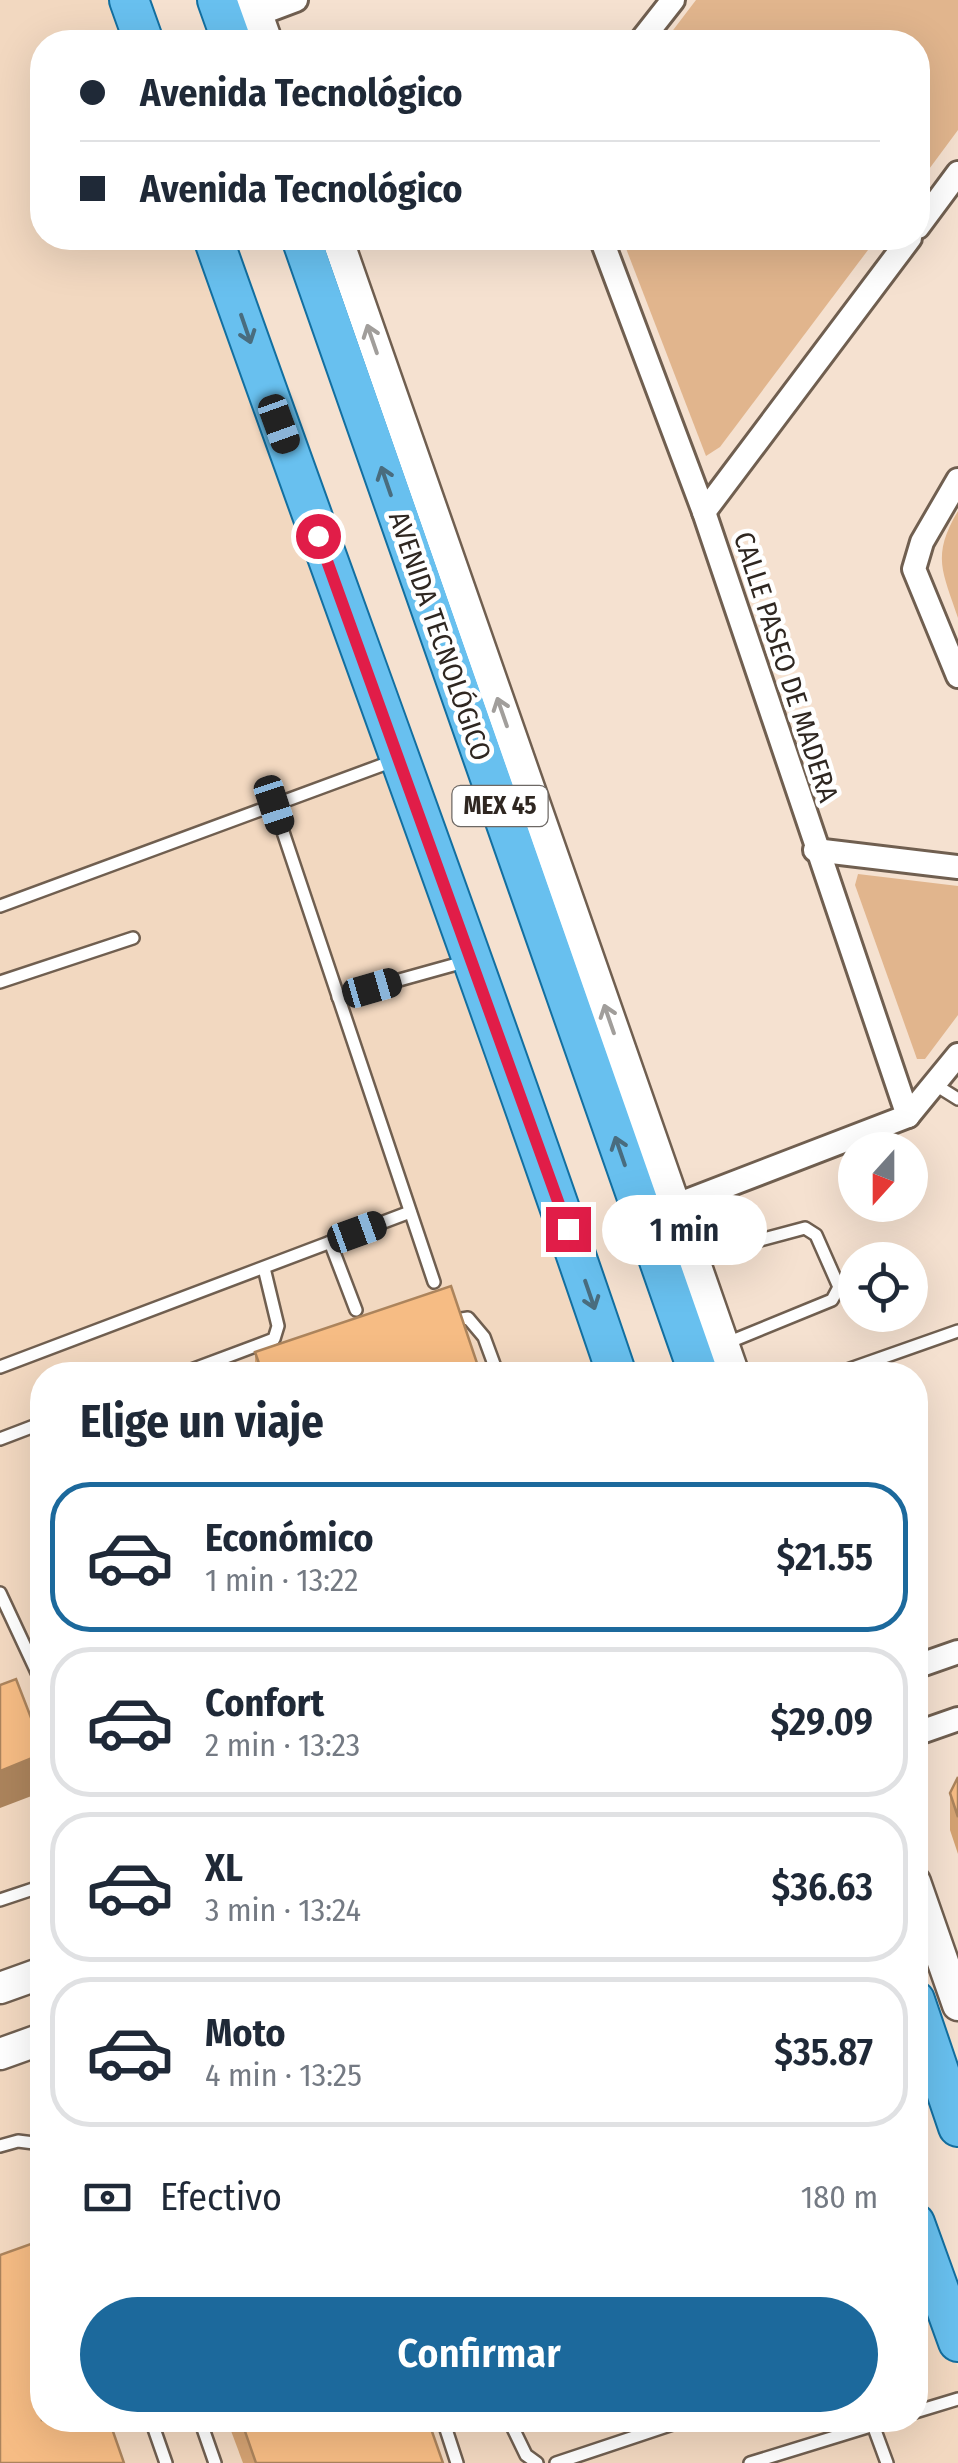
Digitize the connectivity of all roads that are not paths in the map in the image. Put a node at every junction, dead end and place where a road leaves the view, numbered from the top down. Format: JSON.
{"nodes":[{"id":1,"x":130,"y":0,"type":"edge"},
{"id":2,"x":296,"y":0,"type":"edge"},
{"id":3,"x":673,"y":0,"type":"edge"},
{"id":4,"x":242,"y":21,"type":"edge"},
{"id":5,"x":140,"y":30,"type":"edge"},
{"id":6,"x":649,"y":30,"type":"edge"},
{"id":7,"x":958,"y":174,"type":"edge"},
{"id":8,"x":930,"y":212,"type":"edge"},
{"id":9,"x":217,"y":250,"type":"edge"},
{"id":10,"x":304,"y":250,"type":"edge"},
{"id":11,"x":341,"y":250,"type":"edge"},
{"id":12,"x":606,"y":250,"type":"edge"},
{"id":13,"x":901,"y":250,"type":"edge"},
{"id":14,"x":958,"y":480,"type":"edge"},
{"id":15,"x":704,"y":512,"type":"junction"},
{"id":16,"x":958,"y":676,"type":"edge"},
{"id":17,"x":398,"y":760,"type":"junction"},
{"id":18,"x":274,"y":805,"type":"junction"},
{"id":19,"x":814,"y":850,"type":"junction"},
{"id":20,"x":958,"y":867,"type":"edge"},
{"id":21,"x":0,"y":906,"type":"edge"},
{"id":22,"x":133,"y":938,"type":"dead end"},
{"id":23,"x":473,"y":959,"type":"junction"},
{"id":24,"x":0,"y":982,"type":"edge"},
{"id":25,"x":338,"y":997,"type":"junction"},
{"id":26,"x":958,"y":1054,"type":"edge"},
{"id":27,"x":934,"y":1084,"type":"junction"},
{"id":28,"x":958,"y":1099,"type":"edge"},
{"id":29,"x":908,"y":1116,"type":"junction"},
{"id":30,"x":674,"y":1206,"type":"junction"},
{"id":31,"x":410,"y":1212,"type":"junction"},
{"id":32,"x":330,"y":1242,"type":"junction"},
{"id":33,"x":693,"y":1258,"type":"junction"},
{"id":34,"x":264,"y":1268,"type":"junction"},
{"id":35,"x":434,"y":1282,"type":"dead end"},
{"id":36,"x":356,"y":1310,"type":"dead end"},
{"id":37,"x":439,"y":1324,"type":"edge"},
{"id":38,"x":958,"y":1332,"type":"edge"},
{"id":39,"x":723,"y":1344,"type":"junction"},
{"id":40,"x":212,"y":1362,"type":"edge"},
{"id":41,"x":492,"y":1362,"type":"edge"},
{"id":42,"x":612,"y":1362,"type":"edge"},
{"id":43,"x":694,"y":1362,"type":"edge"},
{"id":44,"x":729,"y":1362,"type":"edge"},
{"id":45,"x":871,"y":1362,"type":"edge"},
{"id":46,"x":0,"y":1367,"type":"edge"},
{"id":47,"x":30,"y":1428,"type":"edge"},
{"id":48,"x":0,"y":1438,"type":"edge"},
{"id":49,"x":0,"y":1594,"type":"edge"},
{"id":50,"x":958,"y":1652,"type":"edge"},
{"id":51,"x":30,"y":1658,"type":"edge"},
{"id":52,"x":928,"y":1662,"type":"edge"},
{"id":53,"x":958,"y":1719,"type":"edge"},
{"id":54,"x":928,"y":1729,"type":"edge"},
{"id":55,"x":30,"y":1890,"type":"edge"},
{"id":56,"x":0,"y":1900,"type":"edge"},
{"id":57,"x":928,"y":1919,"type":"edge"},
{"id":58,"x":30,"y":1977,"type":"edge"},
{"id":59,"x":0,"y":1988,"type":"edge"},
{"id":60,"x":958,"y":2006,"type":"edge"},
{"id":61,"x":928,"y":2038,"type":"edge"},
{"id":62,"x":30,"y":2043,"type":"edge"},
{"id":63,"x":0,"y":2054,"type":"edge"},
{"id":64,"x":958,"y":2127,"type":"edge"},
{"id":65,"x":30,"y":2143,"type":"edge"},
{"id":66,"x":0,"y":2146,"type":"edge"},
{"id":67,"x":928,"y":2278,"type":"edge"},
{"id":68,"x":958,"y":2342,"type":"edge"},
{"id":69,"x":958,"y":2399,"type":"edge"},
{"id":70,"x":928,"y":2408,"type":"edge"},
{"id":71,"x":155,"y":2432,"type":"edge"},
{"id":72,"x":204,"y":2432,"type":"edge"},
{"id":73,"x":447,"y":2432,"type":"edge"},
{"id":74,"x":515,"y":2432,"type":"edge"},
{"id":75,"x":649,"y":2432,"type":"edge"},
{"id":76,"x":850,"y":2432,"type":"edge"},
{"id":77,"x":876,"y":2432,"type":"edge"},
{"id":78,"x":166,"y":2463,"type":"edge"},
{"id":79,"x":215,"y":2463,"type":"edge"},
{"id":80,"x":457,"y":2463,"type":"edge"},
{"id":81,"x":537,"y":2463,"type":"edge"},
{"id":82,"x":556,"y":2463,"type":"edge"},
{"id":83,"x":750,"y":2463,"type":"edge"},
{"id":84,"x":887,"y":2463,"type":"edge"}],
"edges":[{"from":1,"to":5,"type":"main road"},
{"from":2,"to":4,"type":"street"},
{"from":3,"to":6,"type":"street"},
{"from":7,"to":8,"type":"street"},
{"from":9,"to":17,"type":"main road","number":"MEX 45","one_way":true},
{"from":43,"to":10,"type":"main road","name":"AVENIDA TECNOLÓGICO","number":"MEX 45","one_way":true},
{"from":30,"to":11,"type":"street","one_way":true},
{"from":12,"to":15,"type":"street","name":"CALLE PASEO DE MADERA"},
{"from":13,"to":15,"type":"street"},
{"from":14,"to":16,"type":"street"},
{"from":15,"to":19,"type":"street","name":"CALLE PASEO DE MADERA"},
{"from":17,"to":18,"type":"lane"},
{"from":17,"to":23,"type":"main road","number":"MEX 45"},
{"from":18,"to":21,"type":"lane"},
{"from":18,"to":25,"type":"lane"},
{"from":19,"to":20,"type":"street"},
{"from":19,"to":29,"type":"street","name":"CALLE PASEO DE MADERA"},
{"from":22,"to":24,"type":"lane"},
{"from":23,"to":25,"type":"lane"},
{"from":23,"to":42,"type":"main road","number":"MEX 45","one_way":true},
{"from":25,"to":31,"type":"lane"},
{"from":26,"to":27,"type":"street"},
{"from":27,"to":28,"type":"lane"},
{"from":27,"to":29,"type":"street"},
{"from":29,"to":30,"type":"street"},
{"from":30,"to":33,"type":"street"},
{"from":31,"to":32,"type":"lane"},
{"from":31,"to":35,"type":"lane"},
{"from":32,"to":34,"type":"lane"},
{"from":32,"to":36,"type":"lane"},
{"from":33,"to":39,"type":"street"},
{"from":33,"to":39,"type":"lane"},
{"from":34,"to":40,"type":"lane"},
{"from":34,"to":46,"type":"lane"},
{"from":37,"to":41,"type":"lane"},
{"from":38,"to":45,"type":"lane"},
{"from":39,"to":44,"type":"street"},
{"from":47,"to":48,"type":"lane"},
{"from":49,"to":51,"type":"lane"},
{"from":50,"to":52,"type":"street"},
{"from":53,"to":54,"type":"street"},
{"from":55,"to":56,"type":"lane"},
{"from":57,"to":60,"type":"street"},
{"from":58,"to":59,"type":"street"},
{"from":61,"to":64,"type":"main road"},
{"from":62,"to":63,"type":"street"},
{"from":65,"to":66,"type":"lane"},
{"from":67,"to":68,"type":"main road"},
{"from":69,"to":70,"type":"lane"},
{"from":71,"to":78,"type":"lane"},
{"from":72,"to":79,"type":"lane"},
{"from":73,"to":80,"type":"lane"},
{"from":74,"to":81,"type":"lane"},
{"from":75,"to":82,"type":"lane"},
{"from":76,"to":83,"type":"lane"},
{"from":77,"to":84,"type":"lane"}]}
